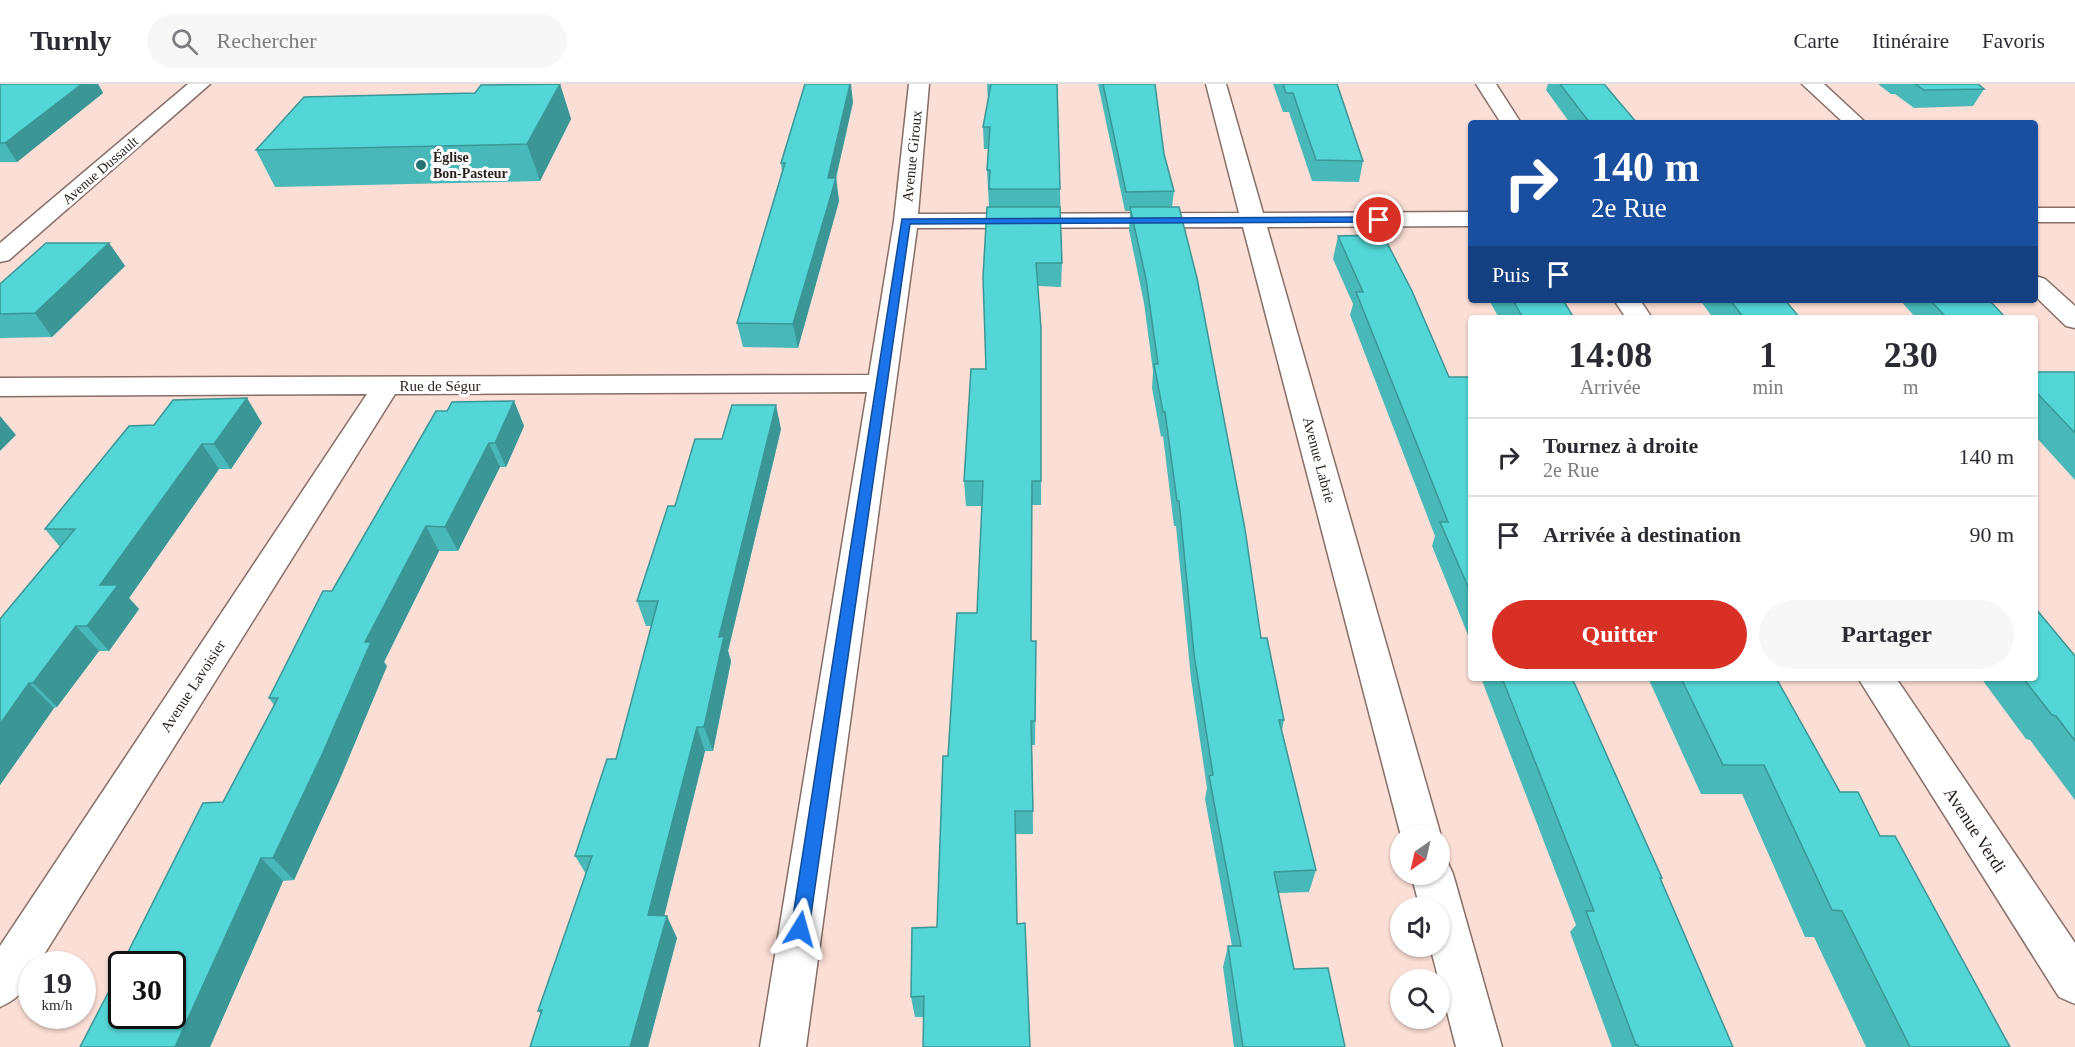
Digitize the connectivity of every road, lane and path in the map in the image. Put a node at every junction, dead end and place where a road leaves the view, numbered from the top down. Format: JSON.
{"nodes":[{"id":1,"x":200,"y":84,"type":"edge"},
{"id":2,"x":919,"y":84,"type":"edge"},
{"id":3,"x":1216,"y":84,"type":"edge"},
{"id":4,"x":1486,"y":84,"type":"edge"},
{"id":5,"x":1812,"y":84,"type":"edge"},
{"id":6,"x":1509,"y":120,"type":"edge"},
{"id":7,"x":1853,"y":120,"type":"edge"},
{"id":8,"x":2038,"y":215,"type":"edge"},
{"id":9,"x":2075,"y":215,"type":"edge"},
{"id":10,"x":1468,"y":219,"type":"edge"},
{"id":11,"x":906,"y":221,"type":"junction"},
{"id":12,"x":1254,"y":221,"type":"junction"},
{"id":13,"x":0,"y":255,"type":"edge"},
{"id":14,"x":2038,"y":286,"type":"edge"},
{"id":15,"x":2075,"y":320,"type":"edge"},
{"id":16,"x":880,"y":383,"type":"junction"},
{"id":17,"x":386,"y":386,"type":"junction"},
{"id":18,"x":0,"y":387,"type":"edge"},
{"id":19,"x":1878,"y":681,"type":"edge"},
{"id":20,"x":1418,"y":825,"type":"edge"},
{"id":21,"x":1435,"y":885,"type":"edge"},
{"id":22,"x":2075,"y":982,"type":"edge"},
{"id":23,"x":0,"y":985,"type":"edge"},
{"id":24,"x":783,"y":1047,"type":"edge"},
{"id":25,"x":1479,"y":1047,"type":"edge"}],
"edges":[{"from":1,"to":13,"type":"street","name":"Avenue Dussault"},
{"from":2,"to":11,"type":"street","name":"Avenue Giroux"},
{"from":3,"to":12,"type":"street","name":"Avenue Labrie"},
{"from":4,"to":6,"type":"street"},
{"from":5,"to":7,"type":"street"},
{"from":8,"to":9,"type":"street"},
{"from":10,"to":12,"type":"street"},
{"from":11,"to":12,"type":"street"},
{"from":11,"to":16,"type":"street","name":"Avenue Giroux"},
{"from":12,"to":20,"type":"street","name":"Avenue Labrie"},
{"from":14,"to":15,"type":"street"},
{"from":16,"to":17,"type":"street","name":"Rue de Ségur"},
{"from":16,"to":24,"type":"street","name":"Avenue Giroux"},
{"from":17,"to":18,"type":"street","name":"Rue de Ségur"},
{"from":17,"to":23,"type":"street","name":"Avenue Lavoisier"},
{"from":19,"to":22,"type":"street","name":"Avenue Verdi"},
{"from":21,"to":25,"type":"street"}]}
